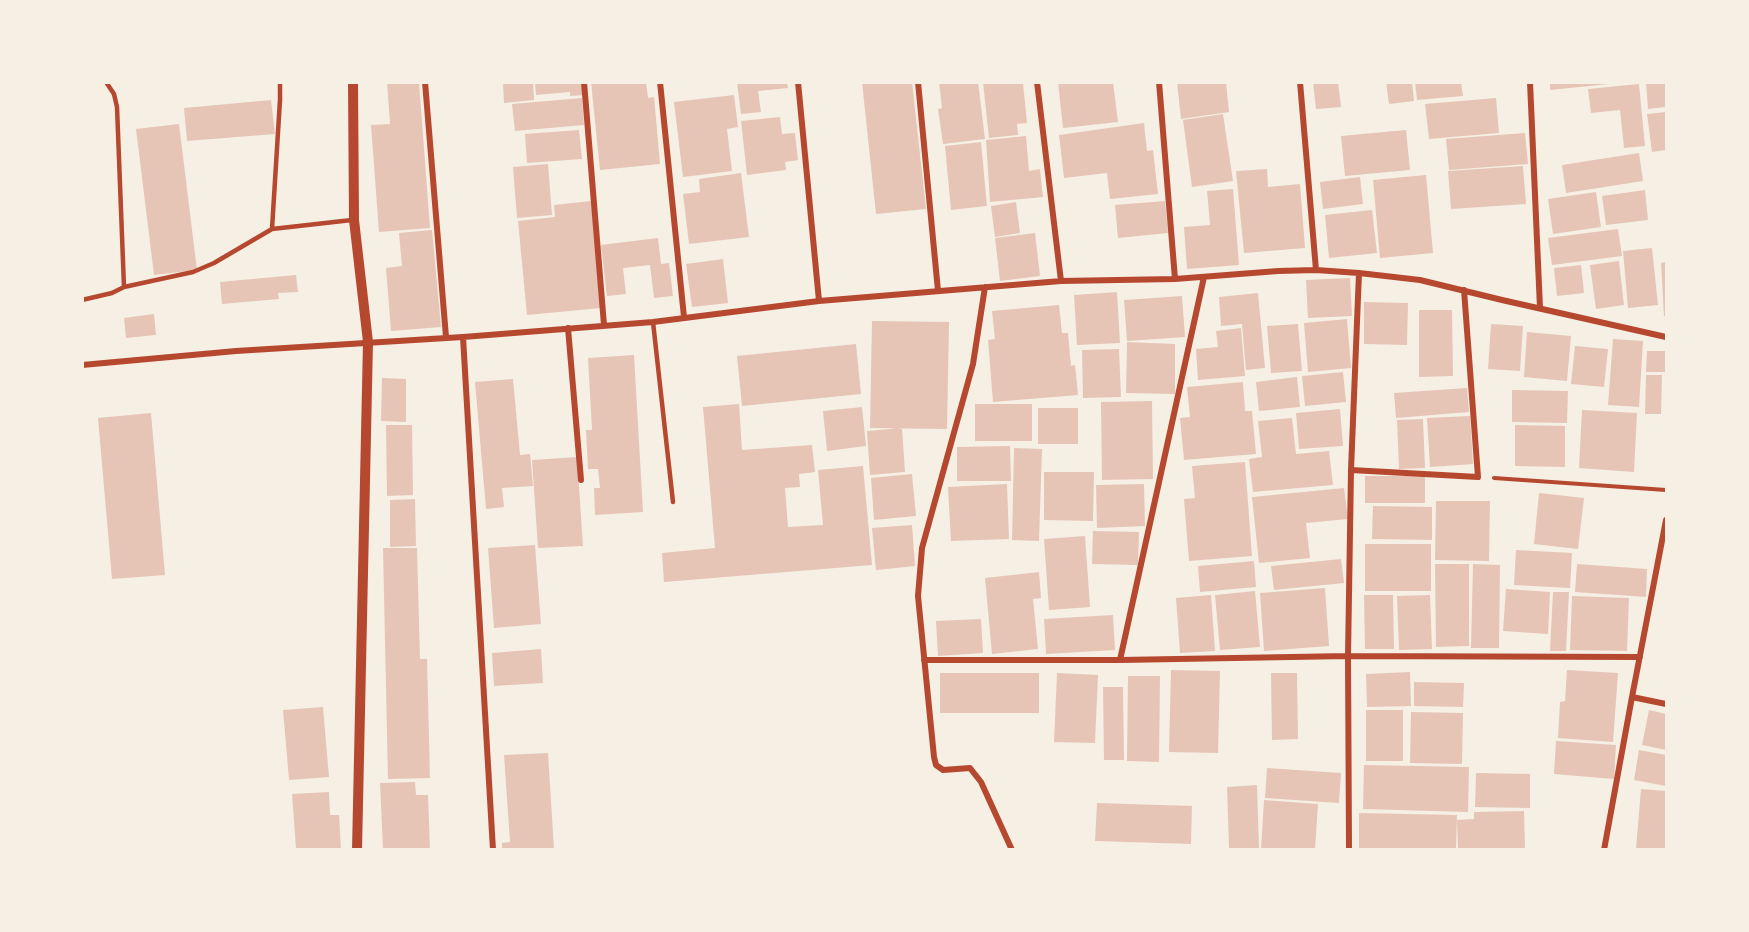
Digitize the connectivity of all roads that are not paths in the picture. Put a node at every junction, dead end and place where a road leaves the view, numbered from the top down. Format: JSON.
{"nodes":[{"id":1,"x":106,"y":82,"type":"edge"},
{"id":2,"x":280,"y":82,"type":"edge"},
{"id":3,"x":353,"y":82,"type":"edge"},
{"id":4,"x":425,"y":82,"type":"edge"},
{"id":5,"x":584,"y":82,"type":"edge"},
{"id":6,"x":660,"y":82,"type":"edge"},
{"id":7,"x":798,"y":82,"type":"edge"},
{"id":8,"x":918,"y":82,"type":"edge"},
{"id":9,"x":1037,"y":82,"type":"edge"},
{"id":10,"x":1159,"y":82,"type":"edge"},
{"id":11,"x":1300,"y":82,"type":"edge"},
{"id":12,"x":1530,"y":82,"type":"edge"},
{"id":13,"x":354,"y":220,"type":"junction"},
{"id":14,"x":272,"y":229,"type":"junction"},
{"id":15,"x":1316,"y":270,"type":"junction"},
{"id":16,"x":1359,"y":273,"type":"junction"},
{"id":17,"x":1204,"y":277,"type":"junction"},
{"id":18,"x":1175,"y":279,"type":"junction"},
{"id":19,"x":1061,"y":280,"type":"junction"},
{"id":20,"x":124,"y":287,"type":"junction"},
{"id":21,"x":985,"y":287,"type":"junction"},
{"id":22,"x":1464,"y":290,"type":"junction"},
{"id":23,"x":938,"y":291,"type":"junction"},
{"id":24,"x":82,"y":300,"type":"edge"},
{"id":25,"x":819,"y":301,"type":"junction"},
{"id":26,"x":1539,"y":308,"type":"junction"},
{"id":27,"x":684,"y":317,"type":"junction"},
{"id":28,"x":653,"y":322,"type":"junction"},
{"id":29,"x":604,"y":325,"type":"junction"},
{"id":30,"x":568,"y":328,"type":"junction"},
{"id":31,"x":446,"y":337,"type":"junction"},
{"id":32,"x":463,"y":337,"type":"junction"},
{"id":33,"x":1666,"y":337,"type":"edge"},
{"id":34,"x":369,"y":342,"type":"junction"},
{"id":35,"x":82,"y":365,"type":"edge"},
{"id":36,"x":1351,"y":470,"type":"junction"},
{"id":37,"x":581,"y":480,"type":"dead end"},
{"id":38,"x":673,"y":502,"type":"dead end"},
{"id":39,"x":1666,"y":520,"type":"edge"},
{"id":40,"x":1348,"y":656,"type":"junction"},
{"id":41,"x":1640,"y":657,"type":"junction"},
{"id":42,"x":924,"y":660,"type":"junction"},
{"id":43,"x":1120,"y":660,"type":"junction"},
{"id":44,"x":1632,"y":697,"type":"junction"},
{"id":45,"x":1666,"y":704,"type":"edge"},
{"id":46,"x":357,"y":849,"type":"edge"},
{"id":47,"x":493,"y":849,"type":"edge"},
{"id":48,"x":1012,"y":849,"type":"edge"},
{"id":49,"x":1349,"y":849,"type":"edge"},
{"id":50,"x":1604,"y":849,"type":"edge"}],
"edges":[{"from":1,"to":20,"type":"lane"},
{"from":2,"to":14,"type":"lane"},
{"from":3,"to":13,"type":"street"},
{"from":4,"to":31,"type":"street"},
{"from":5,"to":29,"type":"street"},
{"from":6,"to":27,"type":"street"},
{"from":7,"to":25,"type":"street"},
{"from":8,"to":23,"type":"street"},
{"from":9,"to":19,"type":"street"},
{"from":10,"to":18,"type":"street"},
{"from":11,"to":15,"type":"street"},
{"from":12,"to":26,"type":"street"},
{"from":13,"to":14,"type":"lane"},
{"from":13,"to":34,"type":"street"},
{"from":14,"to":20,"type":"lane"},
{"from":15,"to":16,"type":"street"},
{"from":15,"to":17,"type":"street"},
{"from":16,"to":22,"type":"street"},
{"from":16,"to":36,"type":"street"},
{"from":17,"to":18,"type":"street"},
{"from":17,"to":43,"type":"street"},
{"from":18,"to":19,"type":"street"},
{"from":19,"to":21,"type":"street"},
{"from":20,"to":24,"type":"lane"},
{"from":21,"to":23,"type":"street"},
{"from":21,"to":42,"type":"street"},
{"from":22,"to":26,"type":"street"},
{"from":22,"to":36,"type":"street"},
{"from":23,"to":25,"type":"street"},
{"from":25,"to":27,"type":"street"},
{"from":26,"to":33,"type":"street"},
{"from":27,"to":28,"type":"street"},
{"from":28,"to":29,"type":"street"},
{"from":28,"to":38,"type":"lane"},
{"from":29,"to":30,"type":"street"},
{"from":30,"to":32,"type":"street"},
{"from":30,"to":37,"type":"street"},
{"from":31,"to":32,"type":"street"},
{"from":31,"to":34,"type":"street"},
{"from":32,"to":47,"type":"street"},
{"from":34,"to":35,"type":"street"},
{"from":34,"to":46,"type":"street"},
{"from":36,"to":40,"type":"street"},
{"from":39,"to":41,"type":"street"},
{"from":40,"to":41,"type":"street"},
{"from":40,"to":43,"type":"street"},
{"from":40,"to":49,"type":"street"},
{"from":41,"to":44,"type":"street"},
{"from":42,"to":43,"type":"street"},
{"from":42,"to":48,"type":"street"},
{"from":44,"to":45,"type":"street"},
{"from":44,"to":50,"type":"street"}]}
